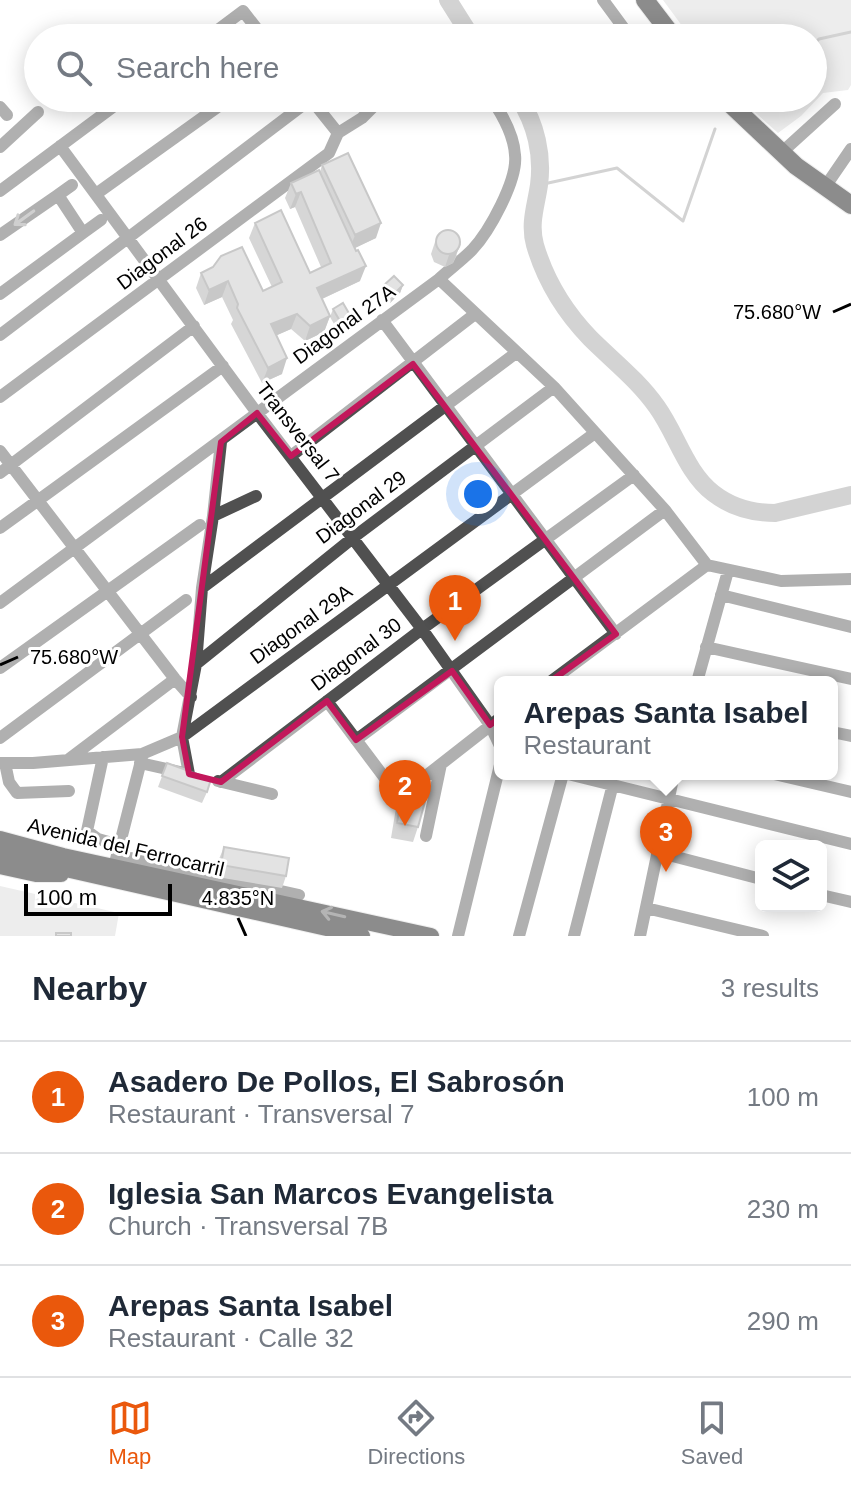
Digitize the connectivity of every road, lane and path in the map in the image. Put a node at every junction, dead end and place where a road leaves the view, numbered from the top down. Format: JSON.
{"nodes":[{"id":1,"x":603,"y":0,"type":"edge"},
{"id":2,"x":645,"y":0,"type":"edge"},
{"id":3,"x":226,"y":24,"type":"edge"},
{"id":4,"x":253,"y":24,"type":"edge"},
{"id":5,"x":621,"y":24,"type":"edge"},
{"id":6,"x":663,"y":24,"type":"edge"},
{"id":7,"x":835,"y":104,"type":"dead end"},
{"id":8,"x":827,"y":111,"type":"edge"},
{"id":9,"x":38,"y":112,"type":"dead end"},
{"id":10,"x":106,"y":112,"type":"edge"},
{"id":11,"x":210,"y":112,"type":"edge"},
{"id":12,"x":294,"y":112,"type":"edge"},
{"id":13,"x":321,"y":112,"type":"edge"},
{"id":14,"x":368,"y":112,"type":"edge"},
{"id":15,"x":498,"y":112,"type":"edge"},
{"id":16,"x":739,"y":112,"type":"edge"},
{"id":17,"x":826,"y":112,"type":"edge"},
{"id":18,"x":338,"y":133,"type":"junction"},
{"id":19,"x":60,"y":146,"type":"junction"},
{"id":20,"x":0,"y":147,"type":"edge"},
{"id":21,"x":851,"y":149,"type":"edge"},
{"id":22,"x":781,"y":153,"type":"junction"},
{"id":23,"x":72,"y":185,"type":"dead end"},
{"id":24,"x":825,"y":187,"type":"junction"},
{"id":25,"x":0,"y":191,"type":"edge"},
{"id":26,"x":96,"y":194,"type":"junction"},
{"id":27,"x":58,"y":195,"type":"junction"},
{"id":28,"x":851,"y":205,"type":"edge"},
{"id":29,"x":101,"y":220,"type":"dead end"},
{"id":30,"x":83,"y":233,"type":"junction"},
{"id":31,"x":0,"y":235,"type":"edge"},
{"id":32,"x":128,"y":238,"type":"junction"},
{"id":33,"x":439,"y":279,"type":"junction"},
{"id":34,"x":160,"y":280,"type":"junction"},
{"id":35,"x":0,"y":294,"type":"edge"},
{"id":36,"x":475,"y":314,"type":"junction"},
{"id":37,"x":382,"y":320,"type":"junction"},
{"id":38,"x":194,"y":326,"type":"junction"},
{"id":39,"x":0,"y":335,"type":"edge"},
{"id":40,"x":516,"y":353,"type":"junction"},
{"id":41,"x":413,"y":364,"type":"junction"},
{"id":42,"x":223,"y":366,"type":"junction"},
{"id":43,"x":554,"y":387,"type":"junction"},
{"id":44,"x":0,"y":397,"type":"edge"},
{"id":45,"x":445,"y":406,"type":"junction"},
{"id":46,"x":257,"y":413,"type":"junction"},
{"id":47,"x":595,"y":433,"type":"junction"},
{"id":48,"x":221,"y":442,"type":"junction"},
{"id":49,"x":474,"y":446,"type":"junction"},
{"id":50,"x":0,"y":451,"type":"edge"},
{"id":51,"x":291,"y":456,"type":"junction"},
{"id":52,"x":5,"y":469,"type":"edge"},
{"id":53,"x":634,"y":475,"type":"junction"},
{"id":54,"x":511,"y":493,"type":"junction"},
{"id":55,"x":256,"y":496,"type":"dead end"},
{"id":56,"x":324,"y":498,"type":"junction"},
{"id":57,"x":38,"y":501,"type":"junction"},
{"id":58,"x":665,"y":510,"type":"junction"},
{"id":59,"x":213,"y":516,"type":"junction"},
{"id":60,"x":200,"y":525,"type":"dead end"},
{"id":61,"x":0,"y":528,"type":"edge"},
{"id":62,"x":354,"y":537,"type":"junction"},
{"id":63,"x":545,"y":538,"type":"junction"},
{"id":64,"x":73,"y":547,"type":"junction"},
{"id":65,"x":707,"y":565,"type":"junction"},
{"id":66,"x":728,"y":571,"type":"junction"},
{"id":67,"x":575,"y":579,"type":"junction"},
{"id":68,"x":851,"y":579,"type":"edge"},
{"id":69,"x":388,"y":584,"type":"junction"},
{"id":70,"x":202,"y":588,"type":"junction"},
{"id":71,"x":106,"y":590,"type":"junction"},
{"id":72,"x":721,"y":595,"type":"junction"},
{"id":73,"x":186,"y":600,"type":"dead end"},
{"id":74,"x":0,"y":603,"type":"edge"},
{"id":75,"x":851,"y":627,"type":"edge"},
{"id":76,"x":422,"y":629,"type":"junction"},
{"id":77,"x":140,"y":634,"type":"junction"},
{"id":78,"x":616,"y":634,"type":"junction"},
{"id":79,"x":706,"y":647,"type":"junction"},
{"id":80,"x":196,"y":664,"type":"junction"},
{"id":81,"x":0,"y":668,"type":"edge"},
{"id":82,"x":452,"y":671,"type":"junction"},
{"id":83,"x":558,"y":676,"type":"edge"},
{"id":84,"x":699,"y":676,"type":"edge"},
{"id":85,"x":837,"y":676,"type":"edge"},
{"id":86,"x":175,"y":679,"type":"junction"},
{"id":87,"x":191,"y":697,"type":"junction"},
{"id":88,"x":327,"y":701,"type":"junction"},
{"id":89,"x":494,"y":721,"type":"edge"},
{"id":90,"x":494,"y":723,"type":"edge"},
{"id":91,"x":182,"y":737,"type":"junction"},
{"id":92,"x":0,"y":738,"type":"edge"},
{"id":93,"x":356,"y":740,"type":"junction"},
{"id":94,"x":103,"y":757,"type":"junction"},
{"id":95,"x":141,"y":759,"type":"junction"},
{"id":96,"x":68,"y":760,"type":"junction"},
{"id":97,"x":2,"y":763,"type":"edge"},
{"id":98,"x":441,"y":764,"type":"junction"},
{"id":99,"x":189,"y":774,"type":"junction"},
{"id":100,"x":496,"y":780,"type":"edge"},
{"id":101,"x":564,"y":780,"type":"edge"},
{"id":102,"x":594,"y":780,"type":"edge"},
{"id":103,"x":672,"y":780,"type":"edge"},
{"id":104,"x":800,"y":780,"type":"edge"},
{"id":105,"x":221,"y":782,"type":"junction"},
{"id":106,"x":613,"y":784,"type":"junction"},
{"id":107,"x":69,"y":791,"type":"dead end"},
{"id":108,"x":851,"y":792,"type":"edge"},
{"id":109,"x":272,"y":794,"type":"dead end"},
{"id":110,"x":667,"y":798,"type":"junction"},
{"id":111,"x":426,"y":836,"type":"dead end"},
{"id":112,"x":0,"y":839,"type":"edge"},
{"id":113,"x":851,"y":844,"type":"edge"},
{"id":114,"x":657,"y":852,"type":"junction"},
{"id":115,"x":0,"y":854,"type":"edge"},
{"id":116,"x":117,"y":855,"type":"junction"},
{"id":117,"x":0,"y":866,"type":"edge"},
{"id":118,"x":83,"y":873,"type":"junction"},
{"id":119,"x":755,"y":877,"type":"edge"},
{"id":120,"x":299,"y":895,"type":"dead end"},
{"id":121,"x":827,"y":896,"type":"edge"},
{"id":122,"x":851,"y":902,"type":"edge"},
{"id":123,"x":646,"y":908,"type":"junction"},
{"id":124,"x":362,"y":936,"type":"edge"},
{"id":125,"x":431,"y":936,"type":"edge"},
{"id":126,"x":458,"y":936,"type":"edge"},
{"id":127,"x":519,"y":936,"type":"edge"},
{"id":128,"x":574,"y":936,"type":"edge"},
{"id":129,"x":640,"y":936,"type":"edge"},
{"id":130,"x":763,"y":936,"type":"edge"}],
"edges":[{"from":1,"to":5,"type":"street"},
{"from":2,"to":6,"type":"highway"},
{"from":3,"to":4,"type":"street"},
{"from":7,"to":8,"type":"street"},
{"from":9,"to":20,"type":"street"},
{"from":10,"to":19,"type":"street"},
{"from":11,"to":26,"type":"street"},
{"from":12,"to":32,"type":"street"},
{"from":13,"to":18,"type":"street"},
{"from":14,"to":18,"type":"street","name":"Diagonal 26"},
{"from":15,"to":33,"type":"street","name":"Diagonal 27A"},
{"from":16,"to":22,"type":"highway"},
{"from":17,"to":22,"type":"street"},
{"from":18,"to":34,"type":"street","name":"Diagonal 26"},
{"from":19,"to":25,"type":"street"},
{"from":19,"to":26,"type":"street","name":"Transversal 7"},
{"from":21,"to":24,"type":"street"},
{"from":22,"to":24,"type":"highway"},
{"from":23,"to":27,"type":"street"},
{"from":24,"to":28,"type":"highway"},
{"from":26,"to":32,"type":"street","name":"Transversal 7"},
{"from":27,"to":30,"type":"street"},
{"from":27,"to":31,"type":"street","one_way":true},
{"from":29,"to":30,"type":"street"},
{"from":30,"to":35,"type":"street"},
{"from":32,"to":34,"type":"street","name":"Transversal 7"},
{"from":32,"to":39,"type":"street"},
{"from":33,"to":36,"type":"street"},
{"from":33,"to":37,"type":"street","name":"Diagonal 27A"},
{"from":34,"to":38,"type":"street","name":"Transversal 7"},
{"from":34,"to":44,"type":"street","name":"Diagonal 26"},
{"from":36,"to":40,"type":"street"},
{"from":36,"to":41,"type":"street"},
{"from":37,"to":41,"type":"street"},
{"from":37,"to":46,"type":"street","name":"Diagonal 27A"},
{"from":38,"to":42,"type":"street","name":"Transversal 7"},
{"from":38,"to":52,"type":"street"},
{"from":40,"to":43,"type":"street"},
{"from":40,"to":45,"type":"street"},
{"from":41,"to":45,"type":"street"},
{"from":41,"to":51,"type":"street"},
{"from":42,"to":46,"type":"street","name":"Transversal 7"},
{"from":42,"to":57,"type":"street"},
{"from":43,"to":47,"type":"street"},
{"from":43,"to":49,"type":"street","name":"Diagonal 29"},
{"from":45,"to":49,"type":"street"},
{"from":45,"to":56,"type":"street"},
{"from":46,"to":48,"type":"street","name":"Diagonal 27A"},
{"from":46,"to":51,"type":"street","name":"Transversal 7"},
{"from":47,"to":53,"type":"street"},
{"from":47,"to":54,"type":"street","name":"Diagonal 29A"},
{"from":48,"to":59,"type":"street"},
{"from":48,"to":64,"type":"street","name":"Diagonal 27A"},
{"from":49,"to":54,"type":"street"},
{"from":49,"to":62,"type":"street","name":"Diagonal 29"},
{"from":50,"to":52,"type":"street"},
{"from":51,"to":56,"type":"street","name":"Transversal 7"},
{"from":52,"to":57,"type":"street"},
{"from":53,"to":58,"type":"street"},
{"from":53,"to":63,"type":"street","name":"Diagonal 30"},
{"from":54,"to":63,"type":"street"},
{"from":54,"to":69,"type":"street","name":"Diagonal 29A"},
{"from":55,"to":59,"type":"street"},
{"from":56,"to":62,"type":"street","name":"Transversal 7"},
{"from":56,"to":70,"type":"street"},
{"from":57,"to":61,"type":"street"},
{"from":57,"to":64,"type":"street"},
{"from":58,"to":65,"type":"street"},
{"from":58,"to":67,"type":"street"},
{"from":59,"to":70,"type":"street"},
{"from":60,"to":71,"type":"street"},
{"from":62,"to":69,"type":"street","name":"Transversal 7"},
{"from":62,"to":80,"type":"street","name":"Diagonal 29"},
{"from":63,"to":67,"type":"street"},
{"from":63,"to":76,"type":"street","name":"Diagonal 30"},
{"from":64,"to":71,"type":"street"},
{"from":64,"to":74,"type":"street","name":"Diagonal 27A"},
{"from":65,"to":66,"type":"street"},
{"from":65,"to":78,"type":"street"},
{"from":66,"to":68,"type":"street"},
{"from":66,"to":72,"type":"street"},
{"from":67,"to":78,"type":"street"},
{"from":67,"to":82,"type":"street"},
{"from":69,"to":76,"type":"street","name":"Transversal 7"},
{"from":69,"to":91,"type":"street","name":"Diagonal 29A"},
{"from":70,"to":80,"type":"street"},
{"from":71,"to":77,"type":"street"},
{"from":71,"to":81,"type":"street"},
{"from":72,"to":75,"type":"street"},
{"from":72,"to":79,"type":"street"},
{"from":73,"to":77,"type":"street"},
{"from":76,"to":82,"type":"street","name":"Transversal 7"},
{"from":76,"to":88,"type":"street","name":"Diagonal 30"},
{"from":77,"to":86,"type":"street"},
{"from":77,"to":92,"type":"street"},
{"from":78,"to":83,"type":"street"},
{"from":79,"to":84,"type":"street"},
{"from":79,"to":85,"type":"street"},
{"from":80,"to":87,"type":"street"},
{"from":82,"to":89,"type":"street","name":"Transversal 7"},
{"from":82,"to":93,"type":"street"},
{"from":86,"to":87,"type":"street"},
{"from":86,"to":96,"type":"street"},
{"from":87,"to":91,"type":"street"},
{"from":88,"to":93,"type":"street"},
{"from":88,"to":105,"type":"street","name":"Diagonal 30"},
{"from":90,"to":98,"type":"street"},
{"from":91,"to":95,"type":"street","name":"Diagonal 29A"},
{"from":91,"to":99,"type":"street"},
{"from":93,"to":98,"type":"street"},
{"from":94,"to":95,"type":"street","name":"Diagonal 29A"},
{"from":94,"to":96,"type":"street","name":"Diagonal 29A"},
{"from":94,"to":116,"type":"street"},
{"from":95,"to":99,"type":"street"},
{"from":95,"to":116,"type":"street"},
{"from":96,"to":97,"type":"street","name":"Diagonal 29A"},
{"from":97,"to":107,"type":"street"},
{"from":98,"to":111,"type":"street"},
{"from":99,"to":105,"type":"street"},
{"from":100,"to":126,"type":"street"},
{"from":101,"to":127,"type":"street"},
{"from":102,"to":106,"type":"street"},
{"from":103,"to":110,"type":"street"},
{"from":104,"to":108,"type":"street"},
{"from":105,"to":109,"type":"street"},
{"from":106,"to":110,"type":"street"},
{"from":106,"to":128,"type":"street"},
{"from":110,"to":113,"type":"street"},
{"from":110,"to":114,"type":"street"},
{"from":112,"to":116,"type":"main road","name":"Avenida del Ferrocarril"},
{"from":114,"to":119,"type":"street"},
{"from":114,"to":123,"type":"street"},
{"from":115,"to":118,"type":"main road","name":"Avenida del Ferrocarril"},
{"from":116,"to":120,"type":"street"},
{"from":125,"to":116,"type":"main road","name":"Avenida del Ferrocarril","one_way":true},
{"from":117,"to":118,"type":"main road"},
{"from":118,"to":124,"type":"main road","name":"Avenida del Ferrocarril"},
{"from":121,"to":122,"type":"street"},
{"from":123,"to":129,"type":"street"},
{"from":123,"to":130,"type":"street"}]}
